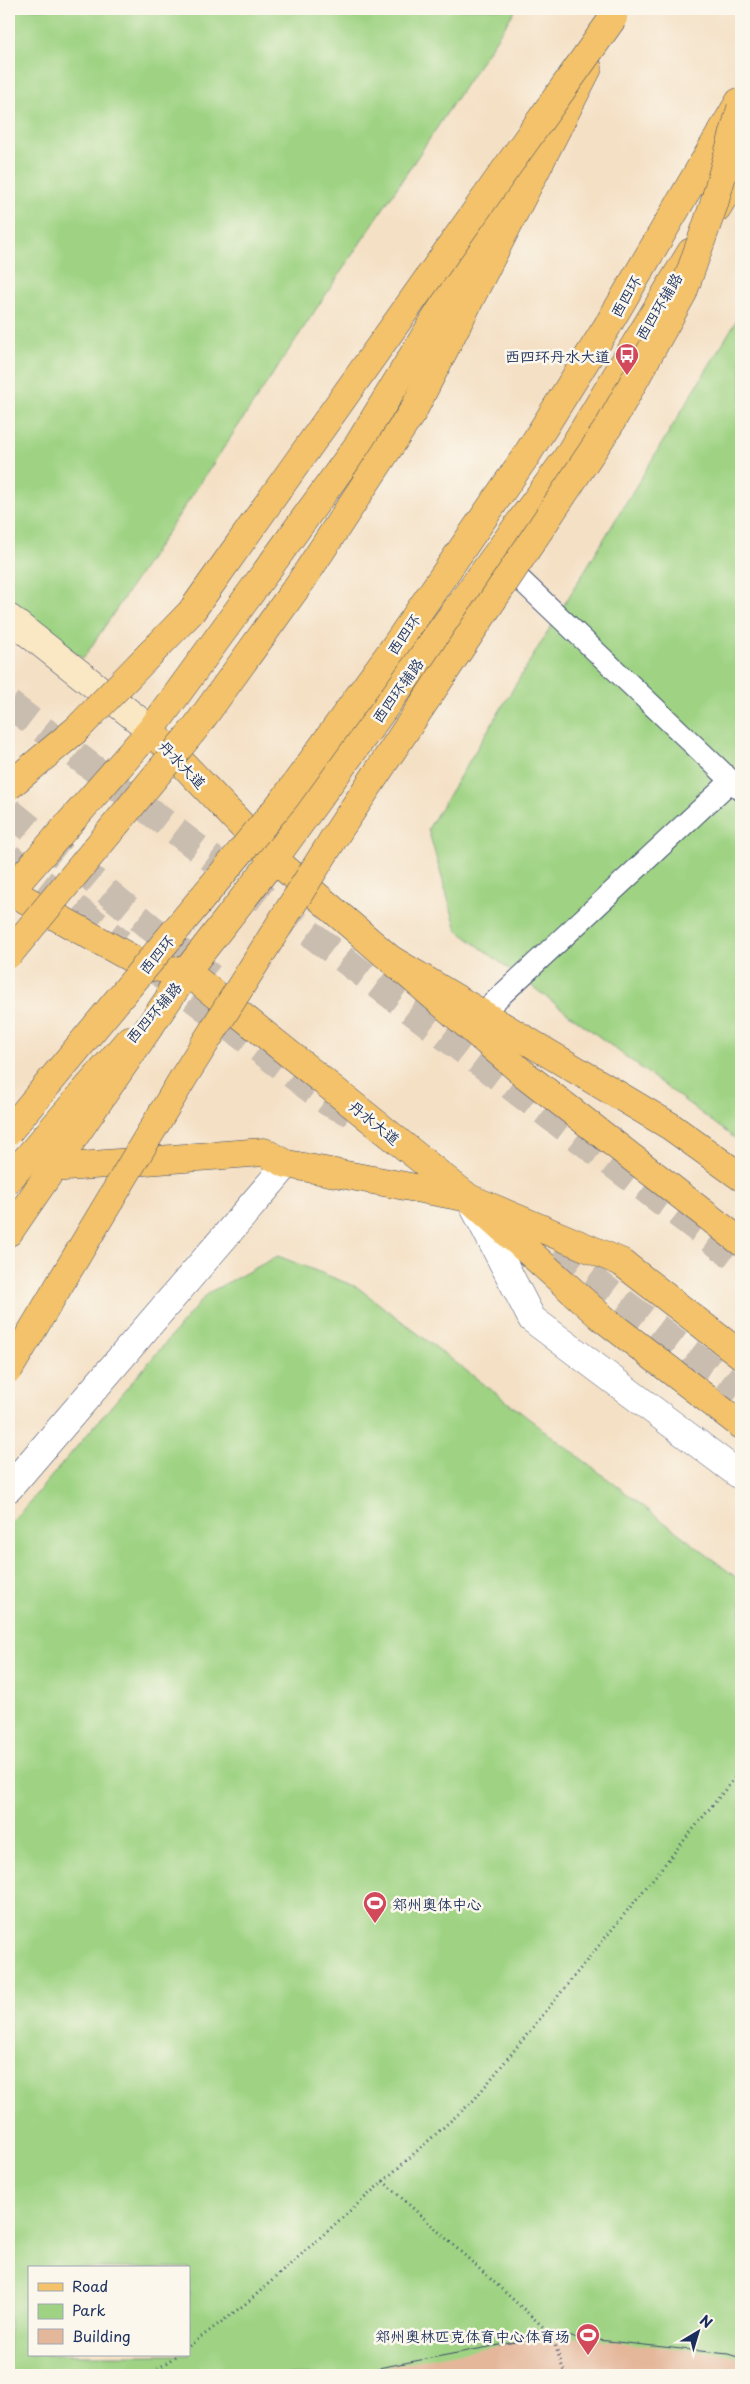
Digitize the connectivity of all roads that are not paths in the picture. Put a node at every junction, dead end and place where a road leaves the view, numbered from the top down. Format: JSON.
{"nodes":[{"id":1,"x":613,"y":12,"type":"edge"},
{"id":2,"x":741,"y":98,"type":"edge"},
{"id":3,"x":741,"y":108,"type":"edge"},
{"id":4,"x":741,"y":168,"type":"edge"},
{"id":5,"x":495,"y":556,"type":"junction"},
{"id":6,"x":9,"y":618,"type":"edge"},
{"id":7,"x":151,"y":730,"type":"junction"},
{"id":8,"x":9,"y":786,"type":"edge"},
{"id":9,"x":736,"y":786,"type":"edge"},
{"id":10,"x":274,"y":858,"type":"junction"},
{"id":11,"x":9,"y":891,"type":"edge"},
{"id":12,"x":9,"y":954,"type":"edge"},
{"id":13,"x":392,"y":960,"type":"junction"},
{"id":14,"x":145,"y":966,"type":"junction"},
{"id":15,"x":187,"y":972,"type":"junction"},
{"id":16,"x":481,"y":1014,"type":"junction"},
{"id":17,"x":9,"y":1131,"type":"edge"},
{"id":18,"x":287,"y":1164,"type":"junction"},
{"id":19,"x":53,"y":1168,"type":"junction"},
{"id":20,"x":741,"y":1177,"type":"edge"},
{"id":21,"x":9,"y":1179,"type":"edge"},
{"id":22,"x":470,"y":1198,"type":"junction"},
{"id":23,"x":9,"y":1232,"type":"edge"},
{"id":24,"x":741,"y":1242,"type":"edge"},
{"id":25,"x":741,"y":1354,"type":"edge"},
{"id":26,"x":9,"y":1369,"type":"edge"},
{"id":27,"x":741,"y":1424,"type":"edge"},
{"id":28,"x":741,"y":1476,"type":"edge"},
{"id":29,"x":9,"y":1488,"type":"edge"}],
"edges":[{"from":1,"to":7,"type":"main road","bridge":true},
{"from":1,"to":8,"type":"main road","bridge":true},
{"from":1,"to":12,"type":"main road","bridge":true},
{"from":2,"to":14,"type":"main road","name":"西四环","bridge":true},
{"from":3,"to":26,"type":"main road","bridge":true},
{"from":4,"to":5,"type":"main road","name":"西四环辅路"},
{"from":5,"to":9,"type":"lane"},
{"from":5,"to":10,"type":"main road","name":"西四环辅路"},
{"from":6,"to":7,"type":"street"},
{"from":7,"to":10,"type":"main road","name":"丹水大道"},
{"from":7,"to":11,"type":"main road"},
{"from":9,"to":16,"type":"lane"},
{"from":10,"to":13,"type":"main road","name":"丹水大道"},
{"from":10,"to":15,"type":"main road","name":"西四环辅路"},
{"from":11,"to":14,"type":"main road"},
{"from":13,"to":16,"type":"main road"},
{"from":13,"to":24,"type":"main road","name":"丹水大道"},
{"from":14,"to":15,"type":"main road"},
{"from":14,"to":17,"type":"main road","name":"西四环","bridge":true},
{"from":15,"to":19,"type":"main road"},
{"from":15,"to":21,"type":"main road","name":"西四环辅路"},
{"from":15,"to":22,"type":"main road","name":"丹水大道"},
{"from":16,"to":20,"type":"main road"},
{"from":18,"to":19,"type":"main road"},
{"from":18,"to":22,"type":"main road"},
{"from":18,"to":29,"type":"street"},
{"from":19,"to":23,"type":"main road"},
{"from":22,"to":25,"type":"main road","name":"丹水大道"},
{"from":22,"to":27,"type":"main road"},
{"from":22,"to":28,"type":"street"}]}
